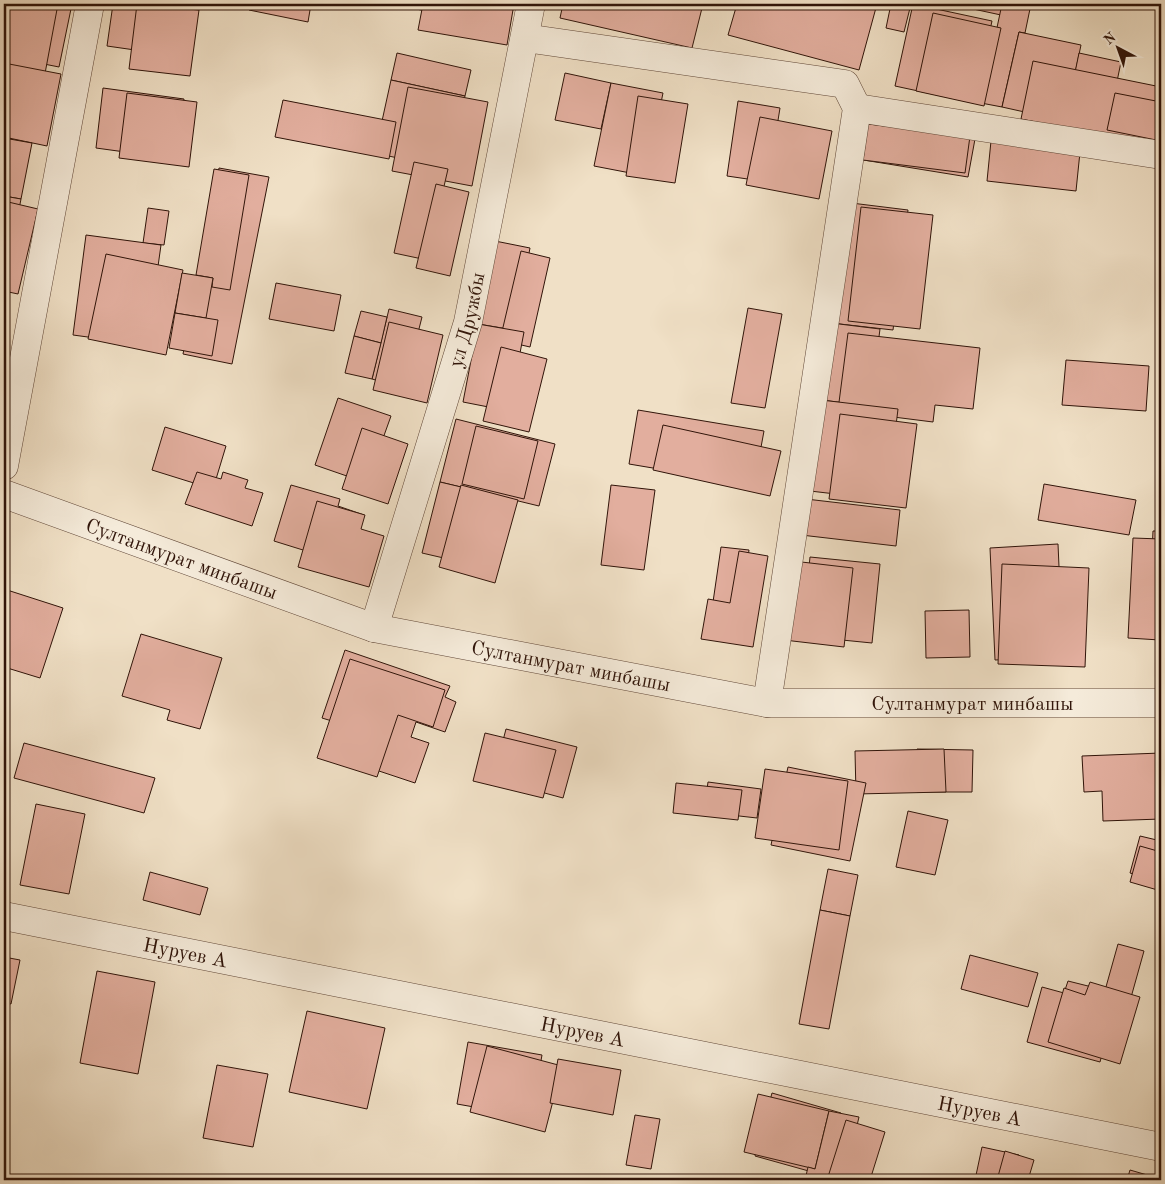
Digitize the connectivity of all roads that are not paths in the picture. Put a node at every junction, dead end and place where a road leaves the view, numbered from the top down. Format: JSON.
{"nodes":[{"id":1,"x":90,"y":4,"type":"edge"},
{"id":2,"x":531,"y":4,"type":"edge"},
{"id":3,"x":525,"y":38,"type":"junction"},
{"id":4,"x":857,"y":108,"type":"junction"},
{"id":5,"x":1161,"y":156,"type":"edge"},
{"id":6,"x":4,"y":466,"type":"edge"},
{"id":7,"x":4,"y":494,"type":"edge"},
{"id":8,"x":374,"y":628,"type":"junction"},
{"id":9,"x":767,"y":703,"type":"junction"},
{"id":10,"x":1161,"y":703,"type":"edge"},
{"id":11,"x":4,"y":916,"type":"edge"},
{"id":12,"x":1161,"y":1147,"type":"edge"}],
"edges":[{"from":1,"to":6,"type":"street"},
{"from":2,"to":3,"type":"street","name":"ул Дружбы"},
{"from":3,"to":4,"type":"street"},
{"from":3,"to":8,"type":"street","name":"ул Дружбы"},
{"from":4,"to":5,"type":"street"},
{"from":4,"to":9,"type":"street"},
{"from":7,"to":8,"type":"street","name":"Султанмурат минбашы"},
{"from":8,"to":9,"type":"street","name":"Султанмурат минбашы"},
{"from":9,"to":10,"type":"street","name":"Султанмурат минбашы"},
{"from":11,"to":12,"type":"street","name":"Нуруев А"}]}
